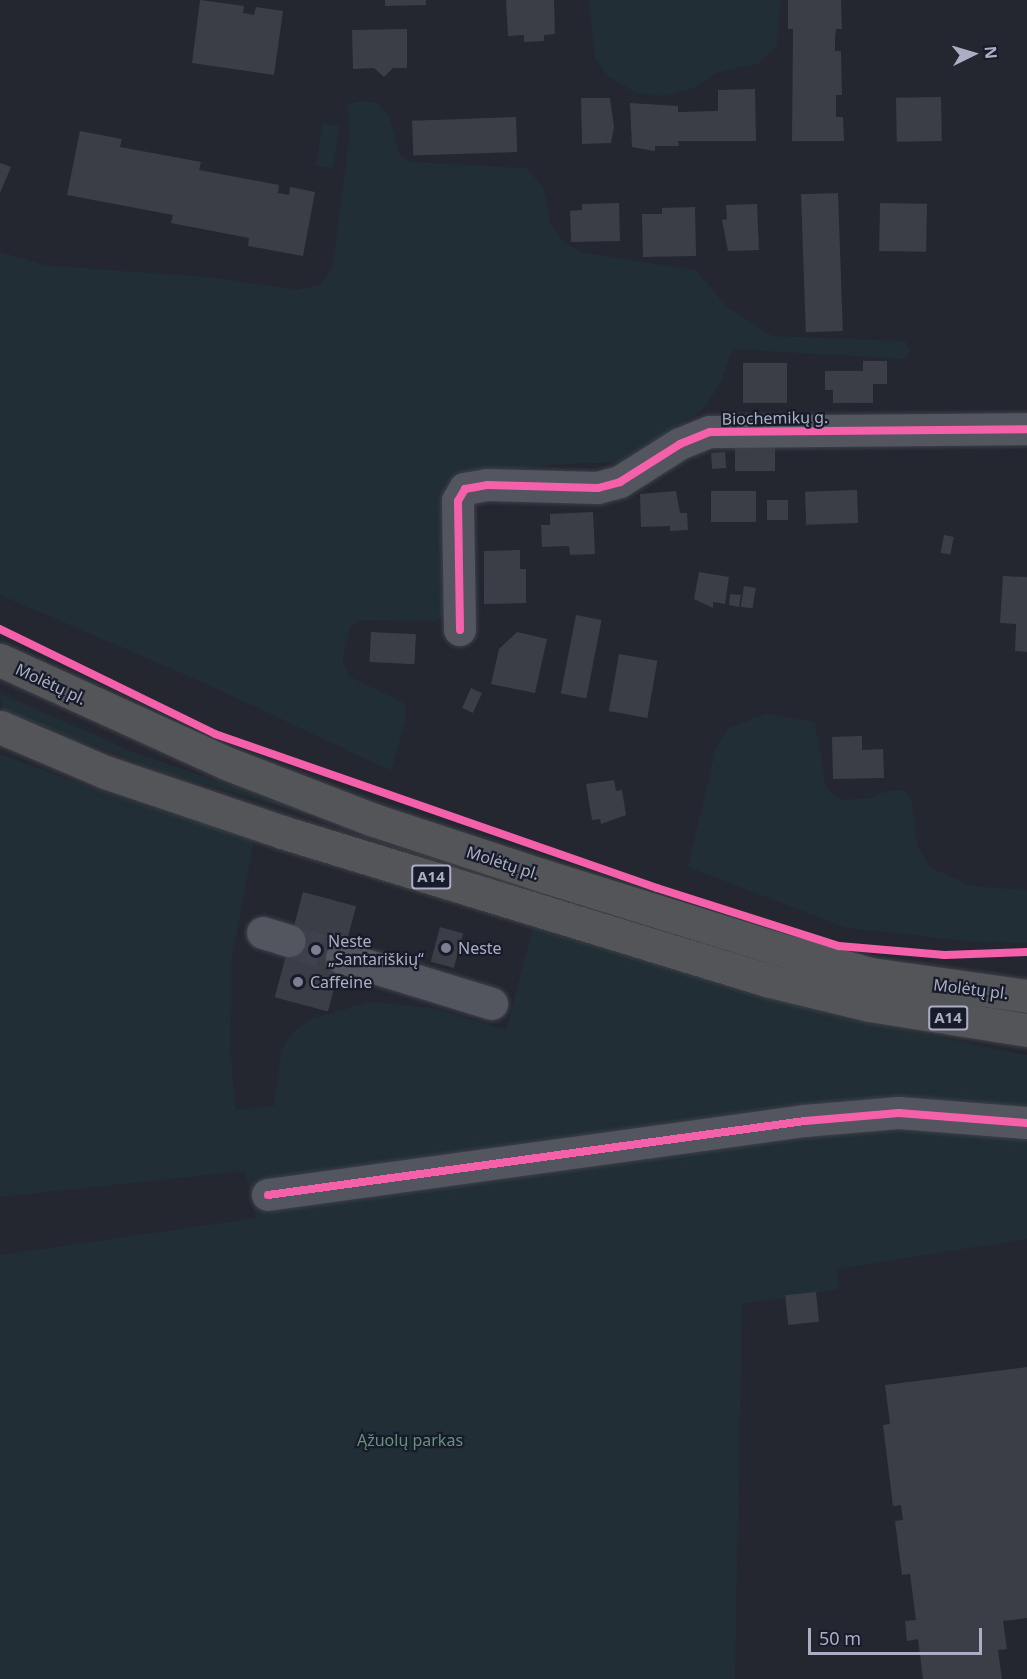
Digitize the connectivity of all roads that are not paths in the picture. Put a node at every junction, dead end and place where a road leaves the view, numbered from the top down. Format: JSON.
{"nodes":[{"id":1,"x":1027,"y":429,"type":"edge"},
{"id":2,"x":460,"y":630,"type":"dead end"},
{"id":3,"x":0,"y":660,"type":"edge"},
{"id":4,"x":0,"y":727,"type":"edge"},
{"id":5,"x":342,"y":958,"type":"tunnel mouth"},
{"id":6,"x":1027,"y":996,"type":"edge"},
{"id":7,"x":492,"y":1004,"type":"dead end"},
{"id":8,"x":1027,"y":1030,"type":"edge"},
{"id":9,"x":1027,"y":1123,"type":"edge"},
{"id":10,"x":268,"y":1195,"type":"dead end"}],
"edges":[{"from":1,"to":2,"type":"street","name":"Biochemikų g."},
{"from":3,"to":6,"type":"highway","name":"Molėtų pl.","number":"A14"},
{"from":4,"to":8,"type":"highway","name":"Molėtų pl.","number":"A14"},
{"from":5,"to":7,"type":"street"},
{"from":9,"to":10,"type":"street"}]}
